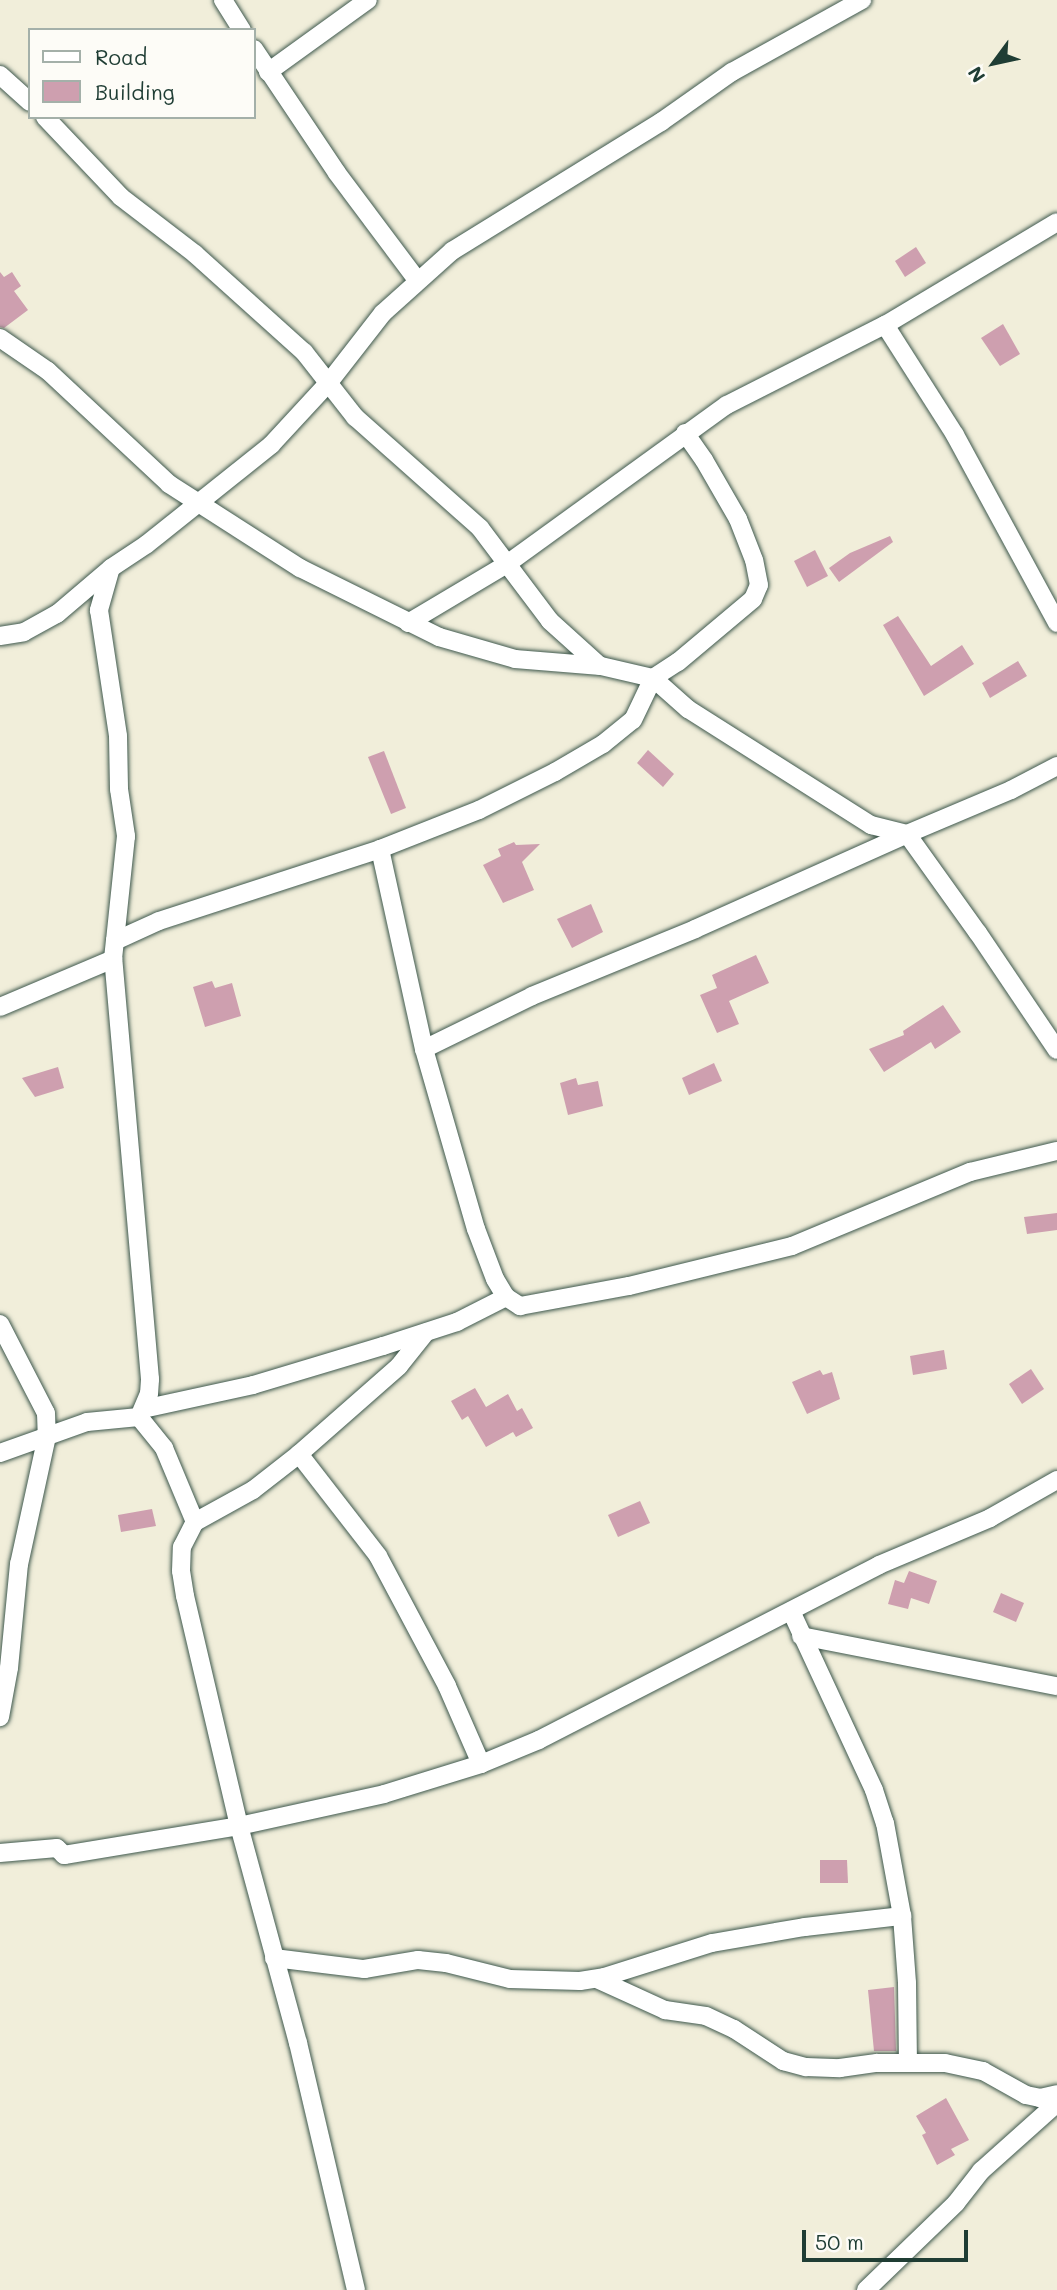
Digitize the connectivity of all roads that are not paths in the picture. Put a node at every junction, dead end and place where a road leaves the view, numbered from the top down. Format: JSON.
{"nodes":[{"id":1,"x":223,"y":0,"type":"edge"},
{"id":2,"x":368,"y":0,"type":"edge"},
{"id":3,"x":862,"y":0,"type":"edge"},
{"id":4,"x":241,"y":28,"type":"edge"},
{"id":5,"x":256,"y":52,"type":"edge"},
{"id":6,"x":268,"y":72,"type":"junction"},
{"id":7,"x":1,"y":75,"type":"edge"},
{"id":8,"x":28,"y":100,"type":"edge"},
{"id":9,"x":47,"y":119,"type":"edge"},
{"id":10,"x":1057,"y":222,"type":"edge"},
{"id":11,"x":417,"y":280,"type":"junction"},
{"id":12,"x":885,"y":325,"type":"junction"},
{"id":13,"x":0,"y":338,"type":"edge"},
{"id":14,"x":330,"y":382,"type":"junction"},
{"id":15,"x":685,"y":433,"type":"junction"},
{"id":16,"x":198,"y":502,"type":"junction"},
{"id":17,"x":508,"y":564,"type":"junction"},
{"id":18,"x":111,"y":568,"type":"junction"},
{"id":19,"x":408,"y":623,"type":"junction"},
{"id":20,"x":1057,"y":623,"type":"edge"},
{"id":21,"x":0,"y":636,"type":"edge"},
{"id":22,"x":601,"y":666,"type":"junction"},
{"id":23,"x":653,"y":678,"type":"junction"},
{"id":24,"x":1057,"y":766,"type":"edge"},
{"id":25,"x":906,"y":834,"type":"junction"},
{"id":26,"x":380,"y":849,"type":"junction"},
{"id":27,"x":114,"y":950,"type":"junction"},
{"id":28,"x":0,"y":1007,"type":"edge"},
{"id":29,"x":424,"y":1049,"type":"junction"},
{"id":30,"x":1057,"y":1050,"type":"edge"},
{"id":31,"x":1057,"y":1151,"type":"edge"},
{"id":32,"x":506,"y":1297,"type":"junction"},
{"id":33,"x":0,"y":1324,"type":"edge"},
{"id":34,"x":426,"y":1332,"type":"junction"},
{"id":35,"x":141,"y":1413,"type":"junction"},
{"id":36,"x":47,"y":1436,"type":"junction"},
{"id":37,"x":0,"y":1453,"type":"edge"},
{"id":38,"x":299,"y":1454,"type":"junction"},
{"id":39,"x":1057,"y":1480,"type":"edge"},
{"id":40,"x":195,"y":1522,"type":"junction"},
{"id":41,"x":792,"y":1611,"type":"junction"},
{"id":42,"x":801,"y":1636,"type":"junction"},
{"id":43,"x":1057,"y":1686,"type":"edge"},
{"id":44,"x":0,"y":1717,"type":"edge"},
{"id":45,"x":481,"y":1764,"type":"junction"},
{"id":46,"x":239,"y":1826,"type":"junction"},
{"id":47,"x":0,"y":1853,"type":"edge"},
{"id":48,"x":902,"y":1916,"type":"junction"},
{"id":49,"x":274,"y":1958,"type":"junction"},
{"id":50,"x":597,"y":1979,"type":"junction"},
{"id":51,"x":908,"y":2063,"type":"junction"},
{"id":52,"x":1057,"y":2094,"type":"edge"},
{"id":53,"x":1057,"y":2103,"type":"edge"},
{"id":54,"x":356,"y":2290,"type":"edge"},
{"id":55,"x":866,"y":2290,"type":"edge"}],
"edges":[{"from":1,"to":4,"type":"street"},
{"from":2,"to":6,"type":"street"},
{"from":3,"to":11,"type":"street"},
{"from":5,"to":6,"type":"street"},
{"from":6,"to":11,"type":"street"},
{"from":7,"to":8,"type":"street"},
{"from":9,"to":14,"type":"street"},
{"from":10,"to":12,"type":"street"},
{"from":11,"to":14,"type":"street"},
{"from":12,"to":15,"type":"street"},
{"from":12,"to":20,"type":"street"},
{"from":13,"to":16,"type":"street"},
{"from":14,"to":16,"type":"street"},
{"from":14,"to":17,"type":"street"},
{"from":15,"to":17,"type":"street"},
{"from":15,"to":23,"type":"street"},
{"from":16,"to":18,"type":"street"},
{"from":16,"to":19,"type":"street"},
{"from":17,"to":19,"type":"street"},
{"from":17,"to":22,"type":"street"},
{"from":18,"to":21,"type":"street"},
{"from":18,"to":27,"type":"street"},
{"from":19,"to":22,"type":"street"},
{"from":22,"to":23,"type":"street"},
{"from":23,"to":25,"type":"street"},
{"from":23,"to":26,"type":"street"},
{"from":24,"to":25,"type":"street"},
{"from":25,"to":29,"type":"street"},
{"from":25,"to":30,"type":"street"},
{"from":26,"to":27,"type":"street"},
{"from":26,"to":29,"type":"street"},
{"from":27,"to":28,"type":"street"},
{"from":27,"to":35,"type":"street"},
{"from":29,"to":32,"type":"street"},
{"from":31,"to":32,"type":"street"},
{"from":32,"to":34,"type":"street"},
{"from":33,"to":36,"type":"street"},
{"from":34,"to":35,"type":"street"},
{"from":34,"to":38,"type":"street"},
{"from":35,"to":36,"type":"street"},
{"from":35,"to":40,"type":"street"},
{"from":36,"to":37,"type":"street"},
{"from":36,"to":44,"type":"street"},
{"from":38,"to":40,"type":"street"},
{"from":38,"to":45,"type":"street"},
{"from":39,"to":41,"type":"street"},
{"from":40,"to":46,"type":"street"},
{"from":41,"to":42,"type":"street"},
{"from":41,"to":45,"type":"street"},
{"from":42,"to":43,"type":"street"},
{"from":42,"to":48,"type":"street"},
{"from":45,"to":46,"type":"street"},
{"from":46,"to":47,"type":"street"},
{"from":46,"to":49,"type":"street"},
{"from":48,"to":50,"type":"street"},
{"from":48,"to":51,"type":"street"},
{"from":49,"to":50,"type":"street"},
{"from":49,"to":54,"type":"street"},
{"from":50,"to":51,"type":"street"},
{"from":51,"to":52,"type":"street"},
{"from":53,"to":55,"type":"street"}]}
